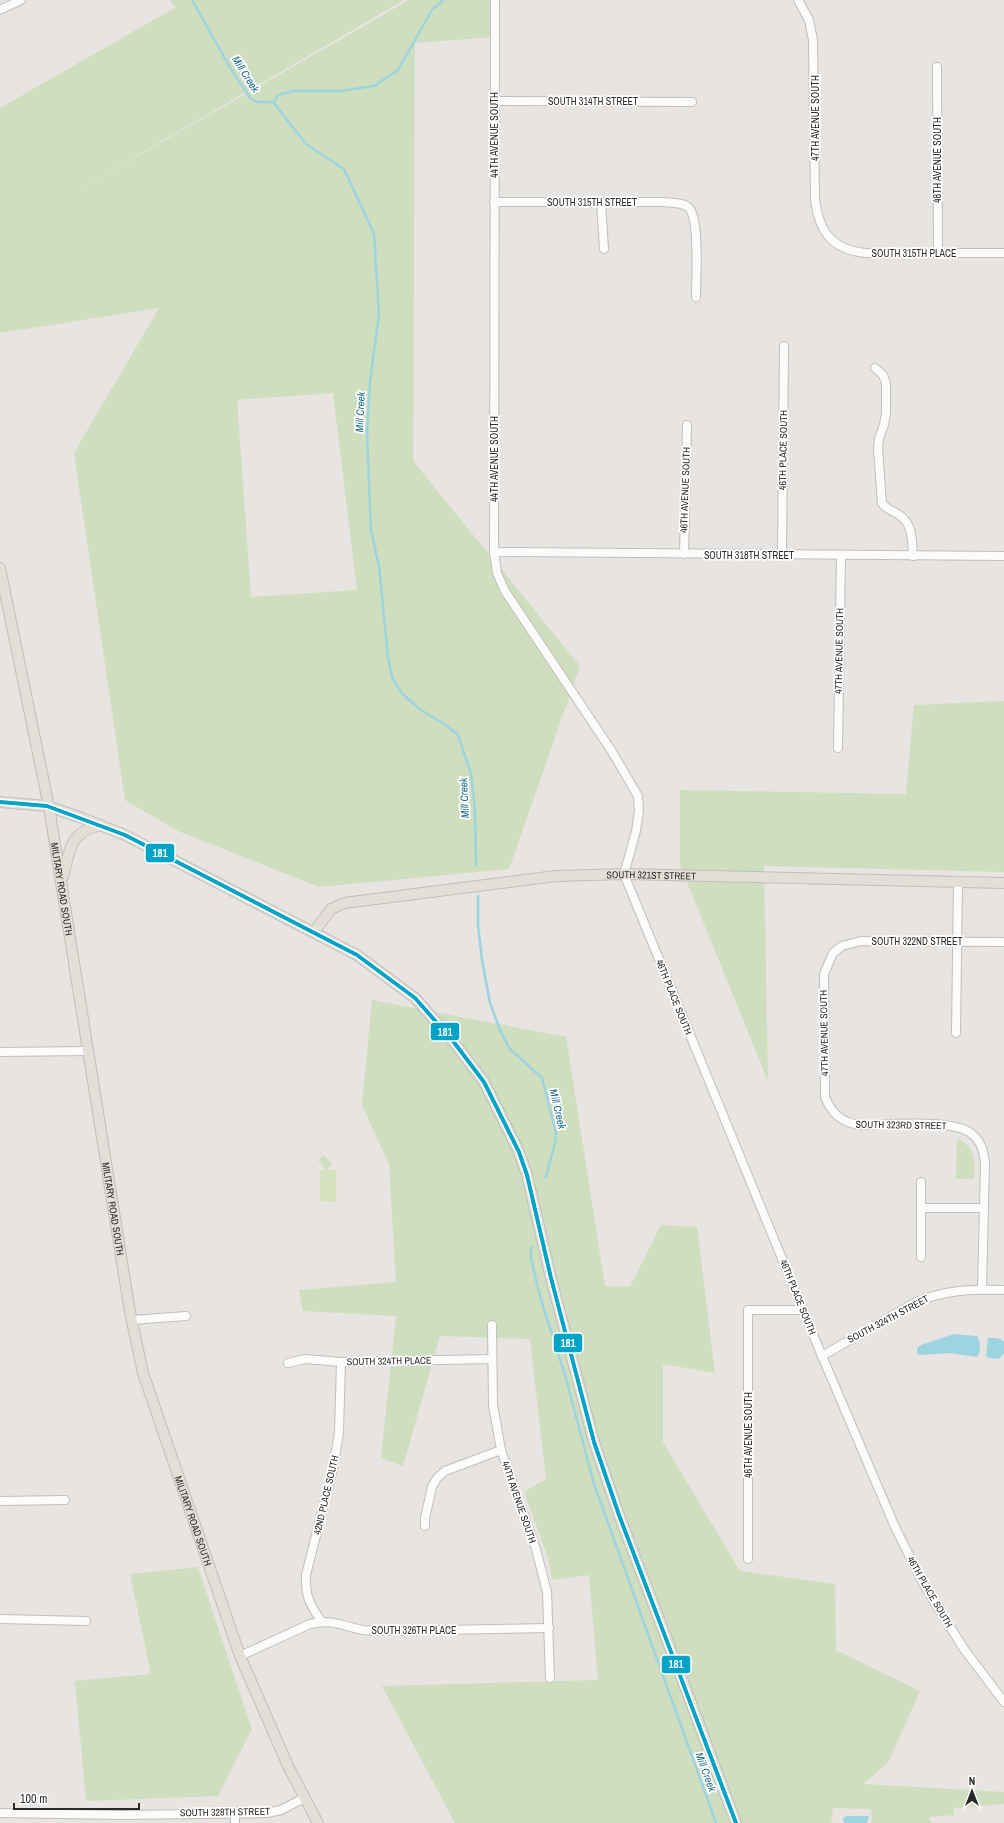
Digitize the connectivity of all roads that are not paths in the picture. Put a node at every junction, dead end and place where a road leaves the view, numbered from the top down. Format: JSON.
{"nodes":[{"id":1,"x":21,"y":0,"type":"edge"},
{"id":2,"x":494,"y":0,"type":"edge"},
{"id":3,"x":798,"y":0,"type":"edge"},
{"id":4,"x":0,"y":10,"type":"edge"},
{"id":5,"x":937,"y":67,"type":"dead end"},
{"id":6,"x":493,"y":101,"type":"junction"},
{"id":7,"x":692,"y":102,"type":"dead end"},
{"id":8,"x":494,"y":202,"type":"junction"},
{"id":9,"x":601,"y":202,"type":"junction"},
{"id":10,"x":828,"y":237,"type":"joint"},
{"id":11,"x":604,"y":249,"type":"dead end"},
{"id":12,"x":938,"y":253,"type":"junction"},
{"id":13,"x":1004,"y":253,"type":"edge"},
{"id":14,"x":696,"y":297,"type":"dead end"},
{"id":15,"x":784,"y":346,"type":"dead end"},
{"id":16,"x":875,"y":368,"type":"dead end"},
{"id":17,"x":687,"y":425,"type":"dead end"},
{"id":18,"x":494,"y":552,"type":"junction"},
{"id":19,"x":684,"y":554,"type":"junction"},
{"id":20,"x":782,"y":555,"type":"junction"},
{"id":21,"x":841,"y":555,"type":"junction"},
{"id":22,"x":913,"y":556,"type":"junction"},
{"id":23,"x":1004,"y":556,"type":"edge"},
{"id":24,"x":0,"y":568,"type":"edge"},
{"id":25,"x":838,"y":748,"type":"dead end"},
{"id":26,"x":0,"y":802,"type":"edge"},
{"id":27,"x":49,"y":807,"type":"junction"},
{"id":28,"x":101,"y":825,"type":"junction"},
{"id":29,"x":624,"y":874,"type":"junction"},
{"id":30,"x":62,"y":881,"type":"junction"},
{"id":31,"x":958,"y":882,"type":"junction"},
{"id":32,"x":1004,"y":884,"type":"edge"},
{"id":33,"x":314,"y":932,"type":"junction"},
{"id":34,"x":958,"y":941,"type":"junction"},
{"id":35,"x":1004,"y":942,"type":"edge"},
{"id":36,"x":833,"y":953,"type":"joint"},
{"id":37,"x":956,"y":1033,"type":"dead end"},
{"id":38,"x":89,"y":1051,"type":"junction"},
{"id":39,"x":0,"y":1052,"type":"edge"},
{"id":40,"x":833,"y":1113,"type":"joint"},
{"id":41,"x":921,"y":1182,"type":"dead end"},
{"id":42,"x":921,"y":1208,"type":"junction"},
{"id":43,"x":984,"y":1208,"type":"junction"},
{"id":44,"x":922,"y":1257,"type":"dead end"},
{"id":45,"x":982,"y":1289,"type":"junction"},
{"id":46,"x":1004,"y":1290,"type":"edge"},
{"id":47,"x":803,"y":1310,"type":"junction"},
{"id":48,"x":186,"y":1316,"type":"dead end"},
{"id":49,"x":132,"y":1320,"type":"junction"},
{"id":50,"x":492,"y":1325,"type":"dead end"},
{"id":51,"x":822,"y":1356,"type":"junction"},
{"id":52,"x":492,"y":1359,"type":"junction"},
{"id":53,"x":341,"y":1362,"type":"junction"},
{"id":54,"x":288,"y":1363,"type":"dead end"},
{"id":55,"x":501,"y":1450,"type":"junction"},
{"id":56,"x":64,"y":1500,"type":"dead end"},
{"id":57,"x":0,"y":1501,"type":"edge"},
{"id":58,"x":426,"y":1526,"type":"dead end"},
{"id":59,"x":748,"y":1559,"type":"dead end"},
{"id":60,"x":0,"y":1619,"type":"edge"},
{"id":61,"x":86,"y":1622,"type":"dead end"},
{"id":62,"x":322,"y":1622,"type":"junction"},
{"id":63,"x":549,"y":1628,"type":"junction"},
{"id":64,"x":240,"y":1656,"type":"junction"},
{"id":65,"x":550,"y":1678,"type":"dead end"},
{"id":66,"x":1004,"y":1702,"type":"edge"},
{"id":67,"x":304,"y":1798,"type":"junction"},
{"id":68,"x":235,"y":1812,"type":"junction"},
{"id":69,"x":0,"y":1813,"type":"edge"},
{"id":70,"x":122,"y":1819,"type":"edge"},
{"id":71,"x":235,"y":1823,"type":"edge"},
{"id":72,"x":318,"y":1823,"type":"edge"},
{"id":73,"x":736,"y":1823,"type":"edge"}],
"edges":[{"from":1,"to":4,"type":"street"},
{"from":2,"to":6,"type":"street","name":"44TH AVENUE SOUTH"},
{"from":3,"to":10,"type":"street","name":"47TH AVENUE SOUTH"},
{"from":5,"to":12,"type":"street","name":"48TH AVENUE SOUTH"},
{"from":6,"to":7,"type":"street","name":"SOUTH 314TH STREET"},
{"from":6,"to":8,"type":"street","name":"44TH AVENUE SOUTH"},
{"from":8,"to":9,"type":"street","name":"SOUTH 315TH STREET"},
{"from":8,"to":18,"type":"street","name":"44TH AVENUE SOUTH"},
{"from":9,"to":11,"type":"street"},
{"from":9,"to":14,"type":"street","name":"SOUTH 315TH STREET"},
{"from":10,"to":12,"type":"street","name":"SOUTH 315TH PLACE"},
{"from":12,"to":13,"type":"street","name":"SOUTH 315TH PLACE"},
{"from":15,"to":20,"type":"street","name":"46TH PLACE SOUTH"},
{"from":16,"to":22,"type":"street"},
{"from":17,"to":19,"type":"street","name":"46TH AVENUE SOUTH"},
{"from":18,"to":19,"type":"street","name":"SOUTH 318TH STREET"},
{"from":18,"to":29,"type":"street","name":"44TH AVENUE SOUTH"},
{"from":19,"to":20,"type":"street","name":"SOUTH 318TH STREET"},
{"from":20,"to":21,"type":"street","name":"SOUTH 318TH STREET"},
{"from":21,"to":22,"type":"street","name":"SOUTH 318TH STREET"},
{"from":21,"to":25,"type":"street","name":"47TH AVENUE SOUTH"},
{"from":22,"to":23,"type":"street","name":"SOUTH 318TH STREET"},
{"from":24,"to":27,"type":"main road","name":"MILITARY ROAD SOUTH"},
{"from":26,"to":27,"type":"main road"},
{"from":27,"to":28,"type":"main road"},
{"from":27,"to":30,"type":"main road","name":"MILITARY ROAD SOUTH"},
{"from":28,"to":30,"type":"main road"},
{"from":28,"to":33,"type":"main road"},
{"from":29,"to":31,"type":"main road","name":"SOUTH 321ST STREET"},
{"from":29,"to":33,"type":"main road","name":"SOUTH 321ST STREET"},
{"from":29,"to":47,"type":"street","name":"46TH PLACE SOUTH"},
{"from":30,"to":38,"type":"main road","name":"MILITARY ROAD SOUTH"},
{"from":31,"to":32,"type":"main road","name":"SOUTH 321ST STREET"},
{"from":31,"to":34,"type":"street"},
{"from":33,"to":73,"type":"main road"},
{"from":34,"to":35,"type":"street","name":"SOUTH 322ND STREET"},
{"from":34,"to":36,"type":"street","name":"SOUTH 322ND STREET"},
{"from":34,"to":37,"type":"street"},
{"from":36,"to":40,"type":"street","name":"47TH AVENUE SOUTH"},
{"from":38,"to":39,"type":"street"},
{"from":38,"to":49,"type":"main road","name":"MILITARY ROAD SOUTH"},
{"from":40,"to":43,"type":"street","name":"SOUTH 323RD STREET"},
{"from":41,"to":42,"type":"street"},
{"from":42,"to":43,"type":"street"},
{"from":42,"to":44,"type":"street"},
{"from":43,"to":45,"type":"street"},
{"from":45,"to":46,"type":"street","name":"SOUTH 324TH STREET"},
{"from":45,"to":51,"type":"street","name":"SOUTH 324TH STREET"},
{"from":47,"to":51,"type":"street","name":"46TH PLACE SOUTH"},
{"from":47,"to":59,"type":"street","name":"46TH AVENUE SOUTH"},
{"from":48,"to":49,"type":"street"},
{"from":49,"to":64,"type":"main road","name":"MILITARY ROAD SOUTH"},
{"from":50,"to":52,"type":"street","name":"44TH AVENUE SOUTH"},
{"from":51,"to":66,"type":"street","name":"46TH PLACE SOUTH"},
{"from":52,"to":53,"type":"street","name":"SOUTH 324TH PLACE"},
{"from":52,"to":55,"type":"street","name":"44TH AVENUE SOUTH"},
{"from":53,"to":54,"type":"street","name":"SOUTH 324TH PLACE"},
{"from":53,"to":62,"type":"street","name":"42ND PLACE SOUTH"},
{"from":55,"to":58,"type":"street"},
{"from":55,"to":63,"type":"street","name":"44TH AVENUE SOUTH"},
{"from":56,"to":57,"type":"street"},
{"from":60,"to":61,"type":"street"},
{"from":62,"to":63,"type":"street","name":"SOUTH 326TH PLACE"},
{"from":62,"to":64,"type":"street","name":"SOUTH 326TH PLACE"},
{"from":63,"to":65,"type":"street","name":"44TH AVENUE SOUTH"},
{"from":64,"to":67,"type":"main road","name":"MILITARY ROAD SOUTH"},
{"from":67,"to":68,"type":"street","name":"SOUTH 328TH STREET"},
{"from":67,"to":72,"type":"main road","name":"MILITARY ROAD SOUTH"},
{"from":68,"to":70,"type":"street","name":"SOUTH 328TH STREET"},
{"from":68,"to":71,"type":"street"},
{"from":69,"to":70,"type":"street","name":"SOUTH 328TH STREET"}]}
